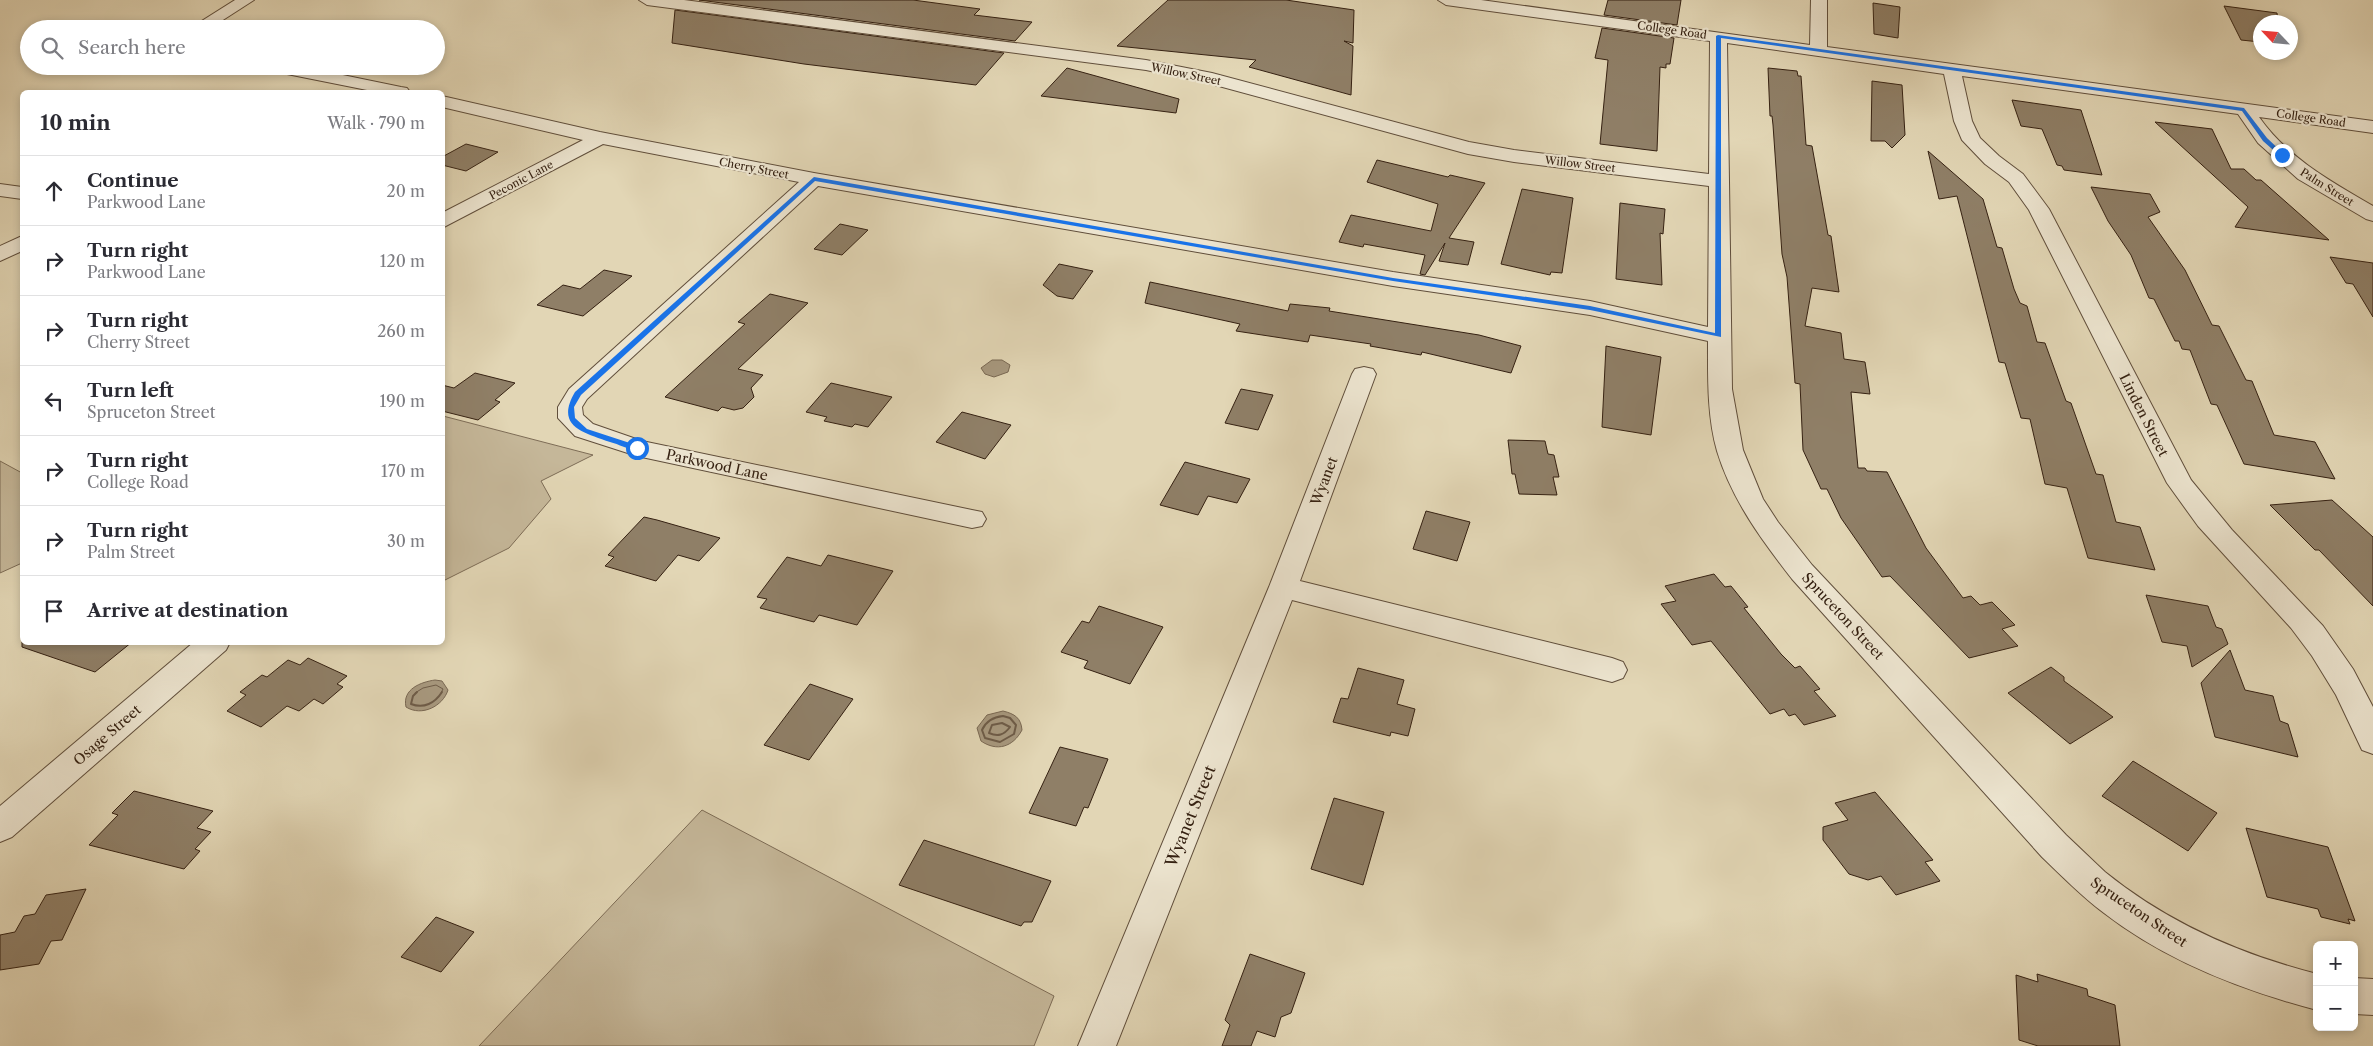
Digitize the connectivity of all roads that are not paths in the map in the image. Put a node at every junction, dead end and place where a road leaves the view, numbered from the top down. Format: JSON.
{"nodes":[{"id":1,"x":246,"y":0,"type":"edge"},
{"id":2,"x":647,"y":0,"type":"edge"},
{"id":3,"x":1446,"y":0,"type":"edge"},
{"id":4,"x":1819,"y":0,"type":"edge"},
{"id":5,"x":212,"y":20,"type":"edge"},
{"id":6,"x":1718,"y":36,"type":"junction"},
{"id":7,"x":1818,"y":50,"type":"junction"},
{"id":8,"x":1952,"y":70,"type":"junction"},
{"id":9,"x":317,"y":75,"type":"edge"},
{"id":10,"x":391,"y":90,"type":"edge"},
{"id":11,"x":445,"y":102,"type":"edge"},
{"id":12,"x":2244,"y":109,"type":"junction"},
{"id":13,"x":2373,"y":127,"type":"edge"},
{"id":14,"x":600,"y":138,"type":"junction"},
{"id":15,"x":814,"y":179,"type":"junction"},
{"id":16,"x":1718,"y":181,"type":"junction"},
{"id":17,"x":0,"y":190,"type":"edge"},
{"id":18,"x":20,"y":193,"type":"edge"},
{"id":19,"x":2373,"y":215,"type":"edge"},
{"id":20,"x":445,"y":220,"type":"edge"},
{"id":21,"x":20,"y":243,"type":"edge"},
{"id":22,"x":0,"y":255,"type":"edge"},
{"id":23,"x":1718,"y":336,"type":"junction"},
{"id":24,"x":1364,"y":374,"type":"dead end"},
{"id":25,"x":972,"y":519,"type":"dead end"},
{"id":26,"x":1283,"y":587,"type":"junction"},
{"id":27,"x":211,"y":645,"type":"edge"},
{"id":28,"x":1612,"y":670,"type":"dead end"},
{"id":29,"x":2373,"y":741,"type":"edge"},
{"id":30,"x":0,"y":827,"type":"edge"},
{"id":31,"x":2313,"y":991,"type":"edge"},
{"id":32,"x":2358,"y":996,"type":"edge"},
{"id":33,"x":2373,"y":997,"type":"edge"},
{"id":34,"x":1097,"y":1046,"type":"edge"}],
"edges":[{"from":1,"to":5,"type":"street"},
{"from":2,"to":16,"type":"street","name":"Willow Street"},
{"from":3,"to":6,"type":"street","name":"College Road"},
{"from":4,"to":7,"type":"street"},
{"from":6,"to":7,"type":"street","name":"College Road"},
{"from":6,"to":16,"type":"street","name":"Spruceton Street"},
{"from":7,"to":8,"type":"street","name":"College Road"},
{"from":8,"to":12,"type":"street","name":"College Road"},
{"from":8,"to":29,"type":"street","name":"Linden Street"},
{"from":9,"to":10,"type":"street"},
{"from":11,"to":14,"type":"street","name":"Cherry Street"},
{"from":12,"to":13,"type":"street","name":"College Road"},
{"from":12,"to":19,"type":"street","name":"Palm Street"},
{"from":14,"to":15,"type":"street","name":"Cherry Street"},
{"from":14,"to":20,"type":"street","name":"Peconic Lane"},
{"from":15,"to":23,"type":"street","name":"Cherry Street"},
{"from":15,"to":25,"type":"street","name":"Parkwood Lane"},
{"from":16,"to":23,"type":"street","name":"Spruceton Street"},
{"from":17,"to":18,"type":"street"},
{"from":21,"to":22,"type":"street"},
{"from":23,"to":31,"type":"street","name":"Spruceton Street"},
{"from":24,"to":26,"type":"street","name":"Wyanet"},
{"from":26,"to":28,"type":"street"},
{"from":26,"to":34,"type":"street","name":"Wyanet Street"},
{"from":27,"to":30,"type":"street","name":"Osage Street"},
{"from":32,"to":33,"type":"street"}]}
